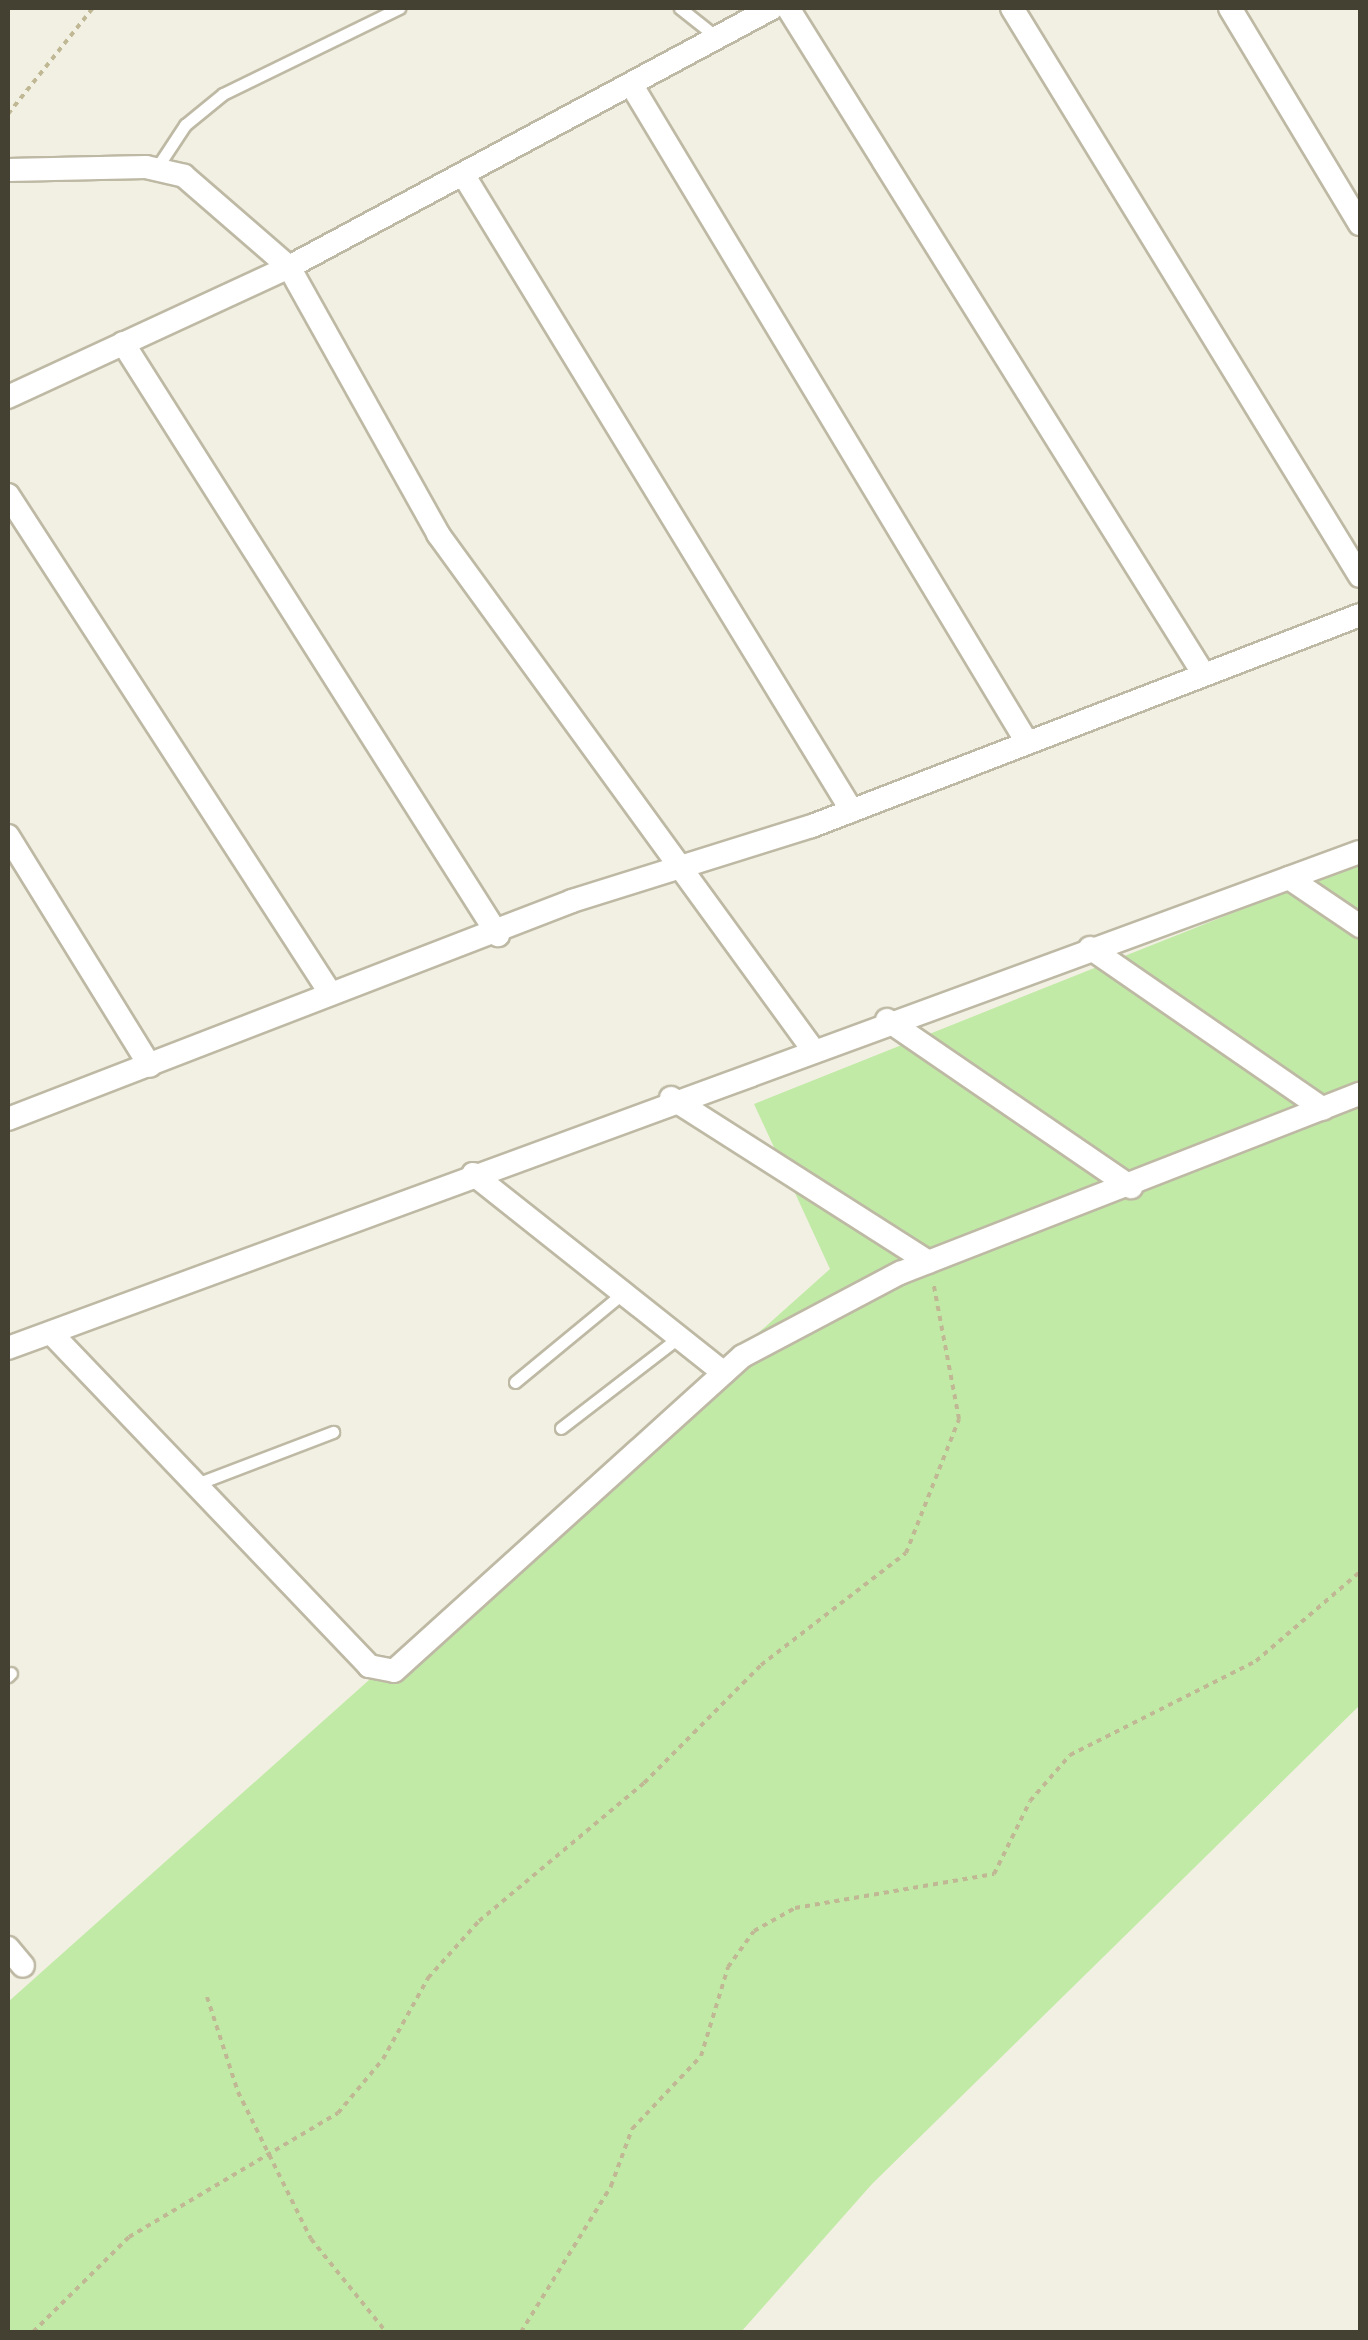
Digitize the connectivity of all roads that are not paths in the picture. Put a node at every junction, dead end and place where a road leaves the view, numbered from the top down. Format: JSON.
{"nodes":[{"id":1,"x":399,"y":8,"type":"edge"},
{"id":2,"x":680,"y":8,"type":"edge"},
{"id":3,"x":772,"y":8,"type":"edge"},
{"id":4,"x":788,"y":8,"type":"edge"},
{"id":5,"x":1012,"y":8,"type":"edge"},
{"id":6,"x":1230,"y":8,"type":"edge"},
{"id":7,"x":721,"y":41,"type":"junction"},
{"id":8,"x":634,"y":89,"type":"junction"},
{"id":9,"x":156,"y":168,"type":"junction"},
{"id":10,"x":8,"y":170,"type":"edge"},
{"id":11,"x":463,"y":174,"type":"junction"},
{"id":12,"x":1360,"y":224,"type":"edge"},
{"id":13,"x":289,"y":267,"type":"junction"},
{"id":14,"x":123,"y":344,"type":"junction"},
{"id":15,"x":8,"y":398,"type":"edge"},
{"id":16,"x":8,"y":496,"type":"edge"},
{"id":17,"x":1360,"y":576,"type":"edge"},
{"id":18,"x":1360,"y":615,"type":"edge"},
{"id":19,"x":1201,"y":670,"type":"junction"},
{"id":20,"x":1025,"y":739,"type":"junction"},
{"id":21,"x":852,"y":811,"type":"junction"},
{"id":22,"x":8,"y":836,"type":"edge"},
{"id":23,"x":1360,"y":852,"type":"edge"},
{"id":24,"x":683,"y":866,"type":"junction"},
{"id":25,"x":1289,"y":878,"type":"junction"},
{"id":26,"x":1360,"y":926,"type":"edge"},
{"id":27,"x":498,"y":935,"type":"junction"},
{"id":28,"x":1090,"y":948,"type":"junction"},
{"id":29,"x":331,"y":994,"type":"junction"},
{"id":30,"x":888,"y":1020,"type":"junction"},
{"id":31,"x":811,"y":1047,"type":"junction"},
{"id":32,"x":150,"y":1066,"type":"junction"},
{"id":33,"x":1360,"y":1094,"type":"edge"},
{"id":34,"x":671,"y":1098,"type":"junction"},
{"id":35,"x":1323,"y":1109,"type":"junction"},
{"id":36,"x":8,"y":1119,"type":"edge"},
{"id":37,"x":473,"y":1174,"type":"junction"},
{"id":38,"x":1130,"y":1187,"type":"junction"},
{"id":39,"x":928,"y":1262,"type":"junction"},
{"id":40,"x":623,"y":1292,"type":"junction"},
{"id":41,"x":53,"y":1335,"type":"junction"},
{"id":42,"x":679,"y":1337,"type":"junction"},
{"id":43,"x":8,"y":1348,"type":"edge"},
{"id":44,"x":724,"y":1373,"type":"junction"},
{"id":45,"x":515,"y":1382,"type":"dead end"},
{"id":46,"x":561,"y":1428,"type":"dead end"},
{"id":47,"x":333,"y":1432,"type":"dead end"},
{"id":48,"x":194,"y":1485,"type":"junction"}],
"edges":[{"from":1,"to":9,"type":"lane"},
{"from":2,"to":7,"type":"lane"},
{"from":3,"to":7,"type":"street"},
{"from":4,"to":19,"type":"street"},
{"from":5,"to":17,"type":"street"},
{"from":6,"to":12,"type":"street"},
{"from":7,"to":8,"type":"street"},
{"from":8,"to":11,"type":"street"},
{"from":8,"to":20,"type":"street"},
{"from":9,"to":10,"type":"street"},
{"from":9,"to":13,"type":"street"},
{"from":11,"to":13,"type":"street"},
{"from":11,"to":21,"type":"street"},
{"from":13,"to":14,"type":"street"},
{"from":13,"to":24,"type":"street"},
{"from":14,"to":15,"type":"street"},
{"from":14,"to":27,"type":"street"},
{"from":16,"to":29,"type":"street"},
{"from":18,"to":19,"type":"street"},
{"from":19,"to":20,"type":"street"},
{"from":20,"to":21,"type":"street"},
{"from":21,"to":24,"type":"street"},
{"from":22,"to":32,"type":"street"},
{"from":23,"to":25,"type":"street"},
{"from":24,"to":27,"type":"street"},
{"from":24,"to":31,"type":"street"},
{"from":25,"to":26,"type":"street"},
{"from":25,"to":28,"type":"street"},
{"from":27,"to":29,"type":"street"},
{"from":28,"to":30,"type":"street"},
{"from":28,"to":35,"type":"street"},
{"from":29,"to":32,"type":"street"},
{"from":30,"to":31,"type":"street"},
{"from":30,"to":38,"type":"street"},
{"from":31,"to":34,"type":"street"},
{"from":32,"to":36,"type":"street"},
{"from":33,"to":35,"type":"street"},
{"from":34,"to":37,"type":"street"},
{"from":34,"to":39,"type":"street"},
{"from":35,"to":38,"type":"street"},
{"from":37,"to":40,"type":"street"},
{"from":37,"to":41,"type":"street"},
{"from":38,"to":39,"type":"street"},
{"from":39,"to":44,"type":"street"},
{"from":40,"to":42,"type":"street"},
{"from":40,"to":45,"type":"lane"},
{"from":41,"to":43,"type":"street"},
{"from":41,"to":48,"type":"street"},
{"from":42,"to":44,"type":"street"},
{"from":42,"to":46,"type":"lane"},
{"from":44,"to":48,"type":"street"},
{"from":47,"to":48,"type":"lane"}]}
